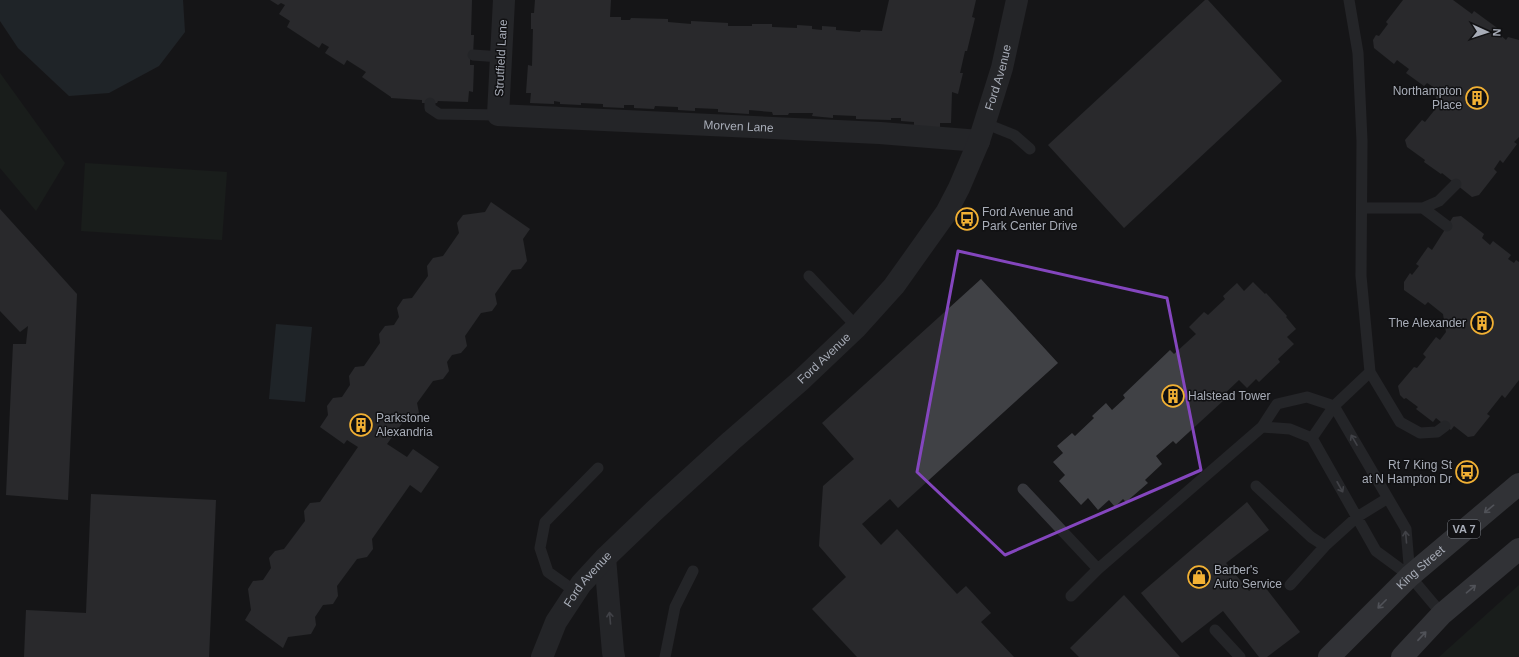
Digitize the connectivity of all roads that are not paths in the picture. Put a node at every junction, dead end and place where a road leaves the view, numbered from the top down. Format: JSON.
{"nodes":[{"id":1,"x":504,"y":0,"type":"edge"},
{"id":2,"x":1018,"y":0,"type":"edge"},
{"id":3,"x":1349,"y":0,"type":"edge"},
{"id":4,"x":473,"y":55,"type":"dead end"},
{"id":5,"x":501,"y":57,"type":"junction"},
{"id":6,"x":430,"y":103,"type":"dead end"},
{"id":7,"x":498,"y":115,"type":"junction"},
{"id":8,"x":982,"y":132,"type":"junction"},
{"id":9,"x":1030,"y":149,"type":"dead end"},
{"id":10,"x":1456,"y":184,"type":"dead end"},
{"id":11,"x":1362,"y":208,"type":"junction"},
{"id":12,"x":1423,"y":208,"type":"junction"},
{"id":13,"x":1447,"y":226,"type":"dead end"},
{"id":14,"x":809,"y":276,"type":"dead end"},
{"id":15,"x":857,"y":327,"type":"junction"},
{"id":16,"x":1370,"y":372,"type":"junction"},
{"id":17,"x":1334,"y":406,"type":"junction"},
{"id":18,"x":1262,"y":426,"type":"junction"},
{"id":19,"x":1445,"y":426,"type":"dead end"},
{"id":20,"x":1312,"y":438,"type":"junction"},
{"id":21,"x":598,"y":468,"type":"dead end"},
{"id":22,"x":1519,"y":484,"type":"edge"},
{"id":23,"x":1256,"y":486,"type":"dead end"},
{"id":24,"x":1023,"y":489,"type":"dead end"},
{"id":25,"x":1388,"y":498,"type":"junction"},
{"id":26,"x":1357,"y":517,"type":"junction"},
{"id":27,"x":1325,"y":546,"type":"junction"},
{"id":28,"x":1519,"y":550,"type":"edge"},
{"id":29,"x":605,"y":558,"type":"junction"},
{"id":30,"x":1098,"y":569,"type":"junction"},
{"id":31,"x":693,"y":571,"type":"dead end"},
{"id":32,"x":1410,"y":576,"type":"junction"},
{"id":33,"x":1290,"y":585,"type":"dead end"},
{"id":34,"x":576,"y":592,"type":"junction"},
{"id":35,"x":1071,"y":596,"type":"dead end"},
{"id":36,"x":1442,"y":614,"type":"junction"},
{"id":37,"x":1215,"y":630,"type":"dead end"},
{"id":38,"x":542,"y":657,"type":"edge"},
{"id":39,"x":614,"y":657,"type":"edge"},
{"id":40,"x":665,"y":657,"type":"edge"},
{"id":41,"x":1240,"y":657,"type":"edge"},
{"id":42,"x":1329,"y":657,"type":"edge"},
{"id":43,"x":1402,"y":657,"type":"edge"}],
"edges":[{"from":1,"to":5,"type":"street","name":"Strutfield Lane"},
{"from":2,"to":8,"type":"street","name":"Ford Avenue"},
{"from":3,"to":11,"type":"lane"},
{"from":4,"to":5,"type":"lane"},
{"from":5,"to":7,"type":"street","name":"Strutfield Lane"},
{"from":6,"to":7,"type":"lane"},
{"from":7,"to":8,"type":"street","name":"Morven Lane"},
{"from":8,"to":9,"type":"lane"},
{"from":8,"to":15,"type":"street","name":"Ford Avenue"},
{"from":10,"to":12,"type":"lane"},
{"from":11,"to":12,"type":"lane"},
{"from":11,"to":16,"type":"lane"},
{"from":12,"to":13,"type":"lane"},
{"from":14,"to":15,"type":"lane"},
{"from":15,"to":29,"type":"street","name":"Ford Avenue"},
{"from":16,"to":17,"type":"lane"},
{"from":16,"to":19,"type":"lane"},
{"from":17,"to":18,"type":"lane"},
{"from":17,"to":20,"type":"lane"},
{"from":25,"to":17,"type":"lane","one_way":true},
{"from":18,"to":20,"type":"lane"},
{"from":18,"to":30,"type":"lane"},
{"from":20,"to":26,"type":"lane","one_way":true},
{"from":21,"to":34,"type":"lane"},
{"from":22,"to":32,"type":"main road","name":"King Street","number":"VA 7","one_way":true},
{"from":23,"to":27,"type":"lane"},
{"from":24,"to":30,"type":"lane"},
{"from":25,"to":26,"type":"lane"},
{"from":32,"to":25,"type":"lane","one_way":true},
{"from":26,"to":27,"type":"lane"},
{"from":26,"to":32,"type":"lane"},
{"from":27,"to":33,"type":"lane"},
{"from":36,"to":28,"type":"main road","one_way":true},
{"from":29,"to":34,"type":"street","name":"Ford Avenue"},
{"from":39,"to":29,"type":"street","one_way":true},
{"from":30,"to":35,"type":"lane"},
{"from":31,"to":40,"type":"lane"},
{"from":32,"to":36,"type":"lane"},
{"from":32,"to":42,"type":"main road","name":"King Street","number":"VA 7","one_way":true},
{"from":34,"to":38,"type":"street","name":"Ford Avenue"},
{"from":43,"to":36,"type":"main road","one_way":true},
{"from":37,"to":41,"type":"lane"}]}
